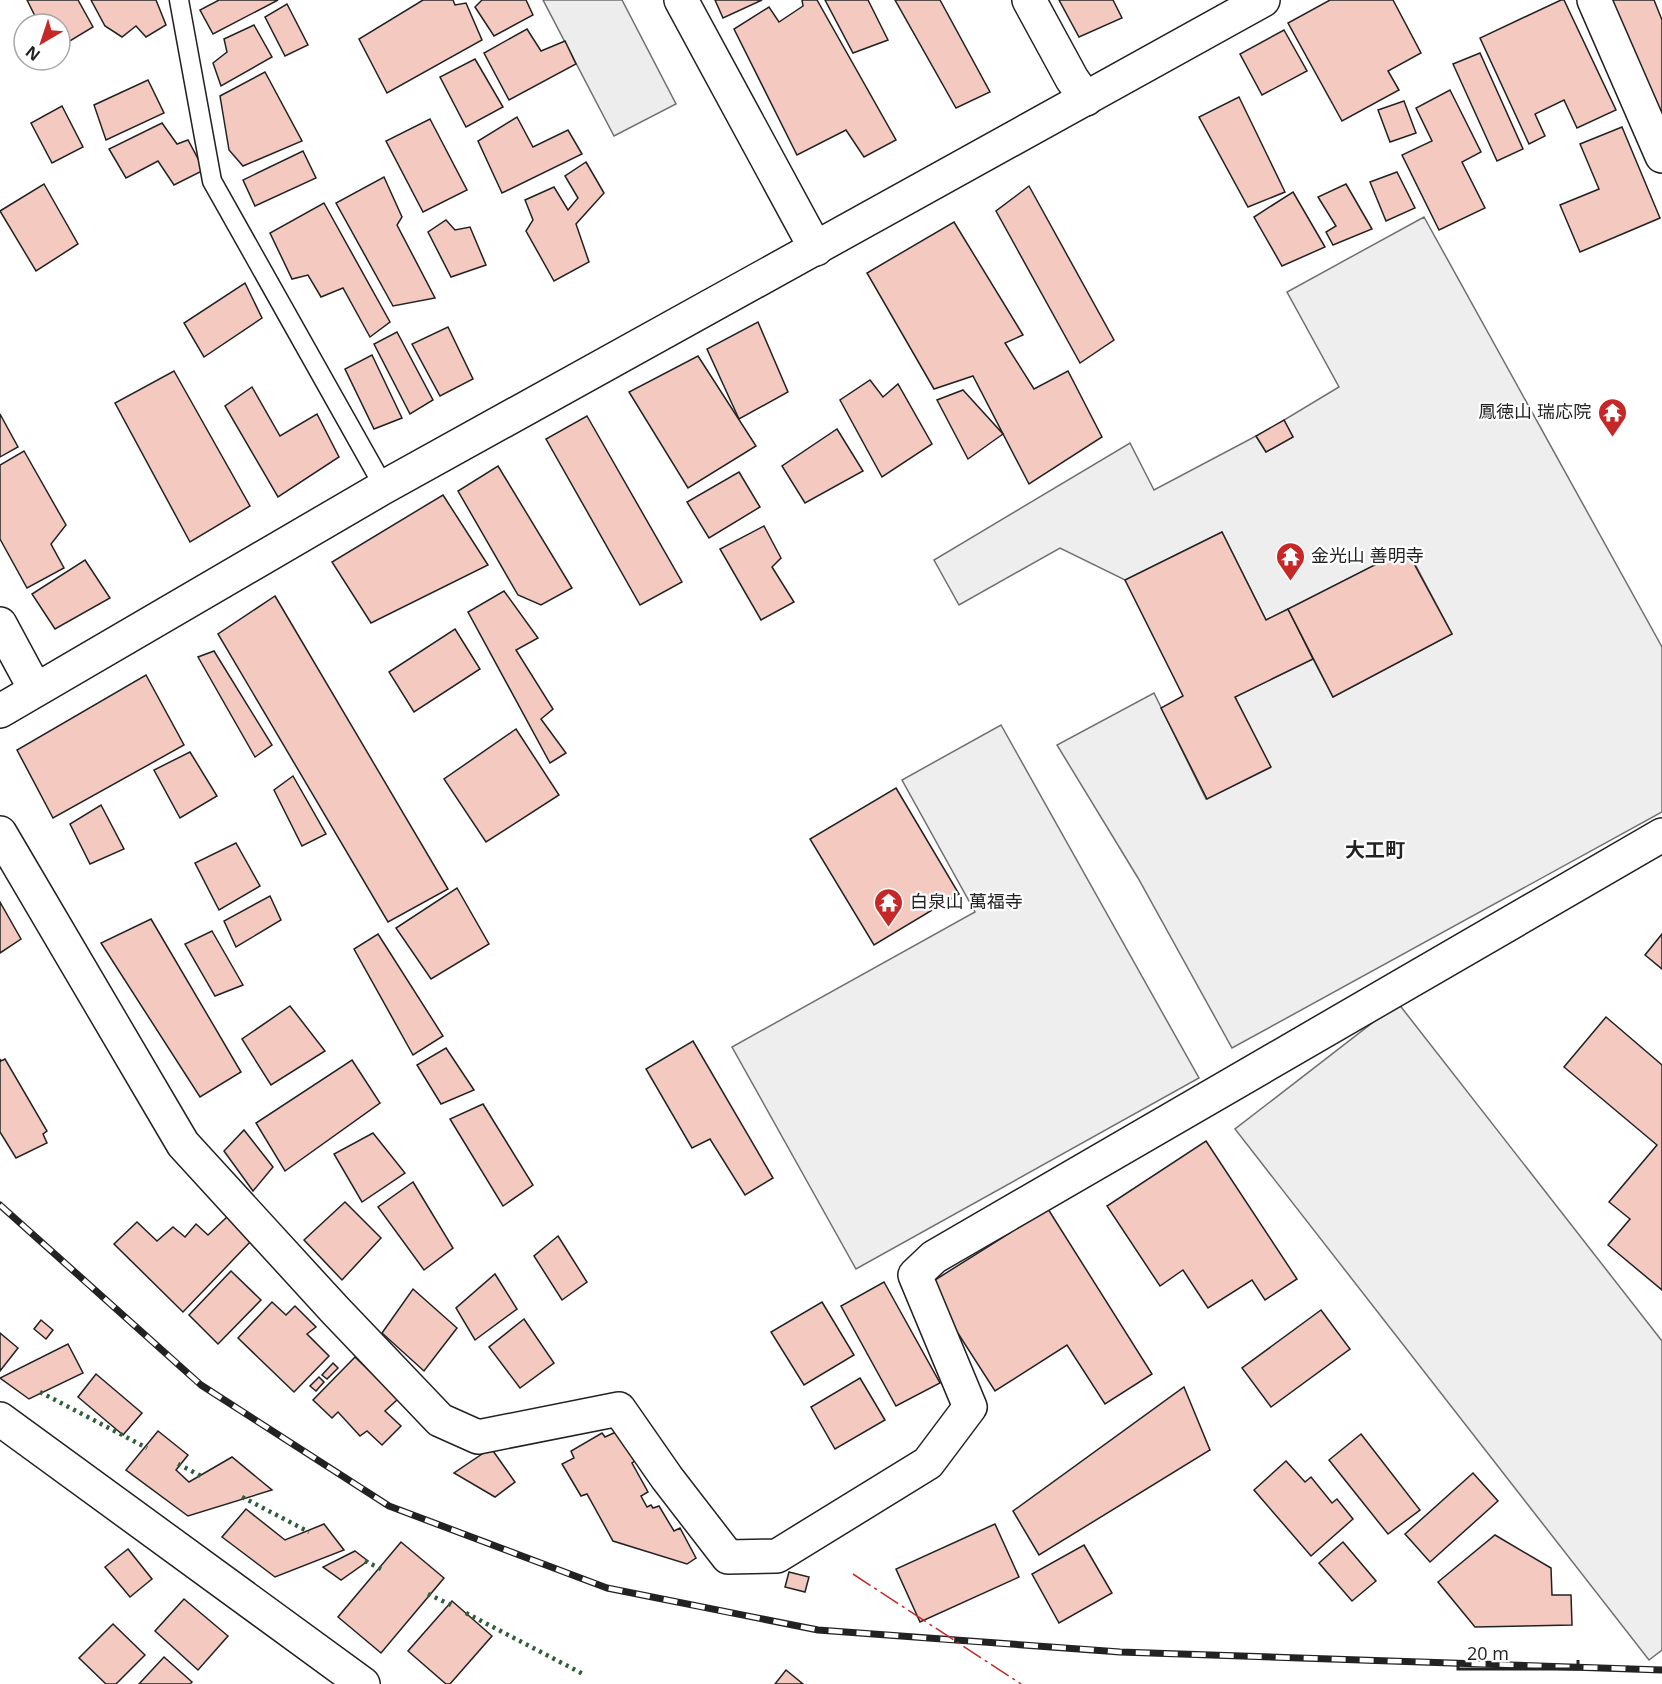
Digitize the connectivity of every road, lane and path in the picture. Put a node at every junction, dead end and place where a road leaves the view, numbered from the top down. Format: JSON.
{"nodes":[{"id":1,"x":179,"y":0,"type":"edge"},
{"id":2,"x":681,"y":0,"type":"edge"},
{"id":3,"x":1029,"y":0,"type":"edge"},
{"id":4,"x":1263,"y":0,"type":"edge"},
{"id":5,"x":1594,"y":0,"type":"edge"},
{"id":6,"x":1086,"y":99,"type":"junction"},
{"id":7,"x":1662,"y":156,"type":"edge"},
{"id":8,"x":816,"y":249,"type":"junction"},
{"id":9,"x":384,"y":486,"type":"junction"},
{"id":10,"x":0,"y":624,"type":"edge"},
{"id":11,"x":35,"y":689,"type":"junction"},
{"id":12,"x":0,"y":711,"type":"edge"},
{"id":13,"x":0,"y":833,"type":"edge"},
{"id":14,"x":1662,"y":835,"type":"edge"},
{"id":15,"x":0,"y":1419,"type":"edge"},
{"id":16,"x":363,"y":1684,"type":"edge"}],
"edges":[{"from":1,"to":9,"type":"lane"},
{"from":2,"to":8,"type":"street"},
{"from":3,"to":6,"type":"street"},
{"from":4,"to":6,"type":"street"},
{"from":5,"to":7,"type":"street"},
{"from":6,"to":8,"type":"street"},
{"from":8,"to":9,"type":"street"},
{"from":9,"to":11,"type":"street"},
{"from":10,"to":11,"type":"street"},
{"from":11,"to":12,"type":"street"},
{"from":13,"to":14,"type":"street"},
{"from":15,"to":16,"type":"street"}]}
